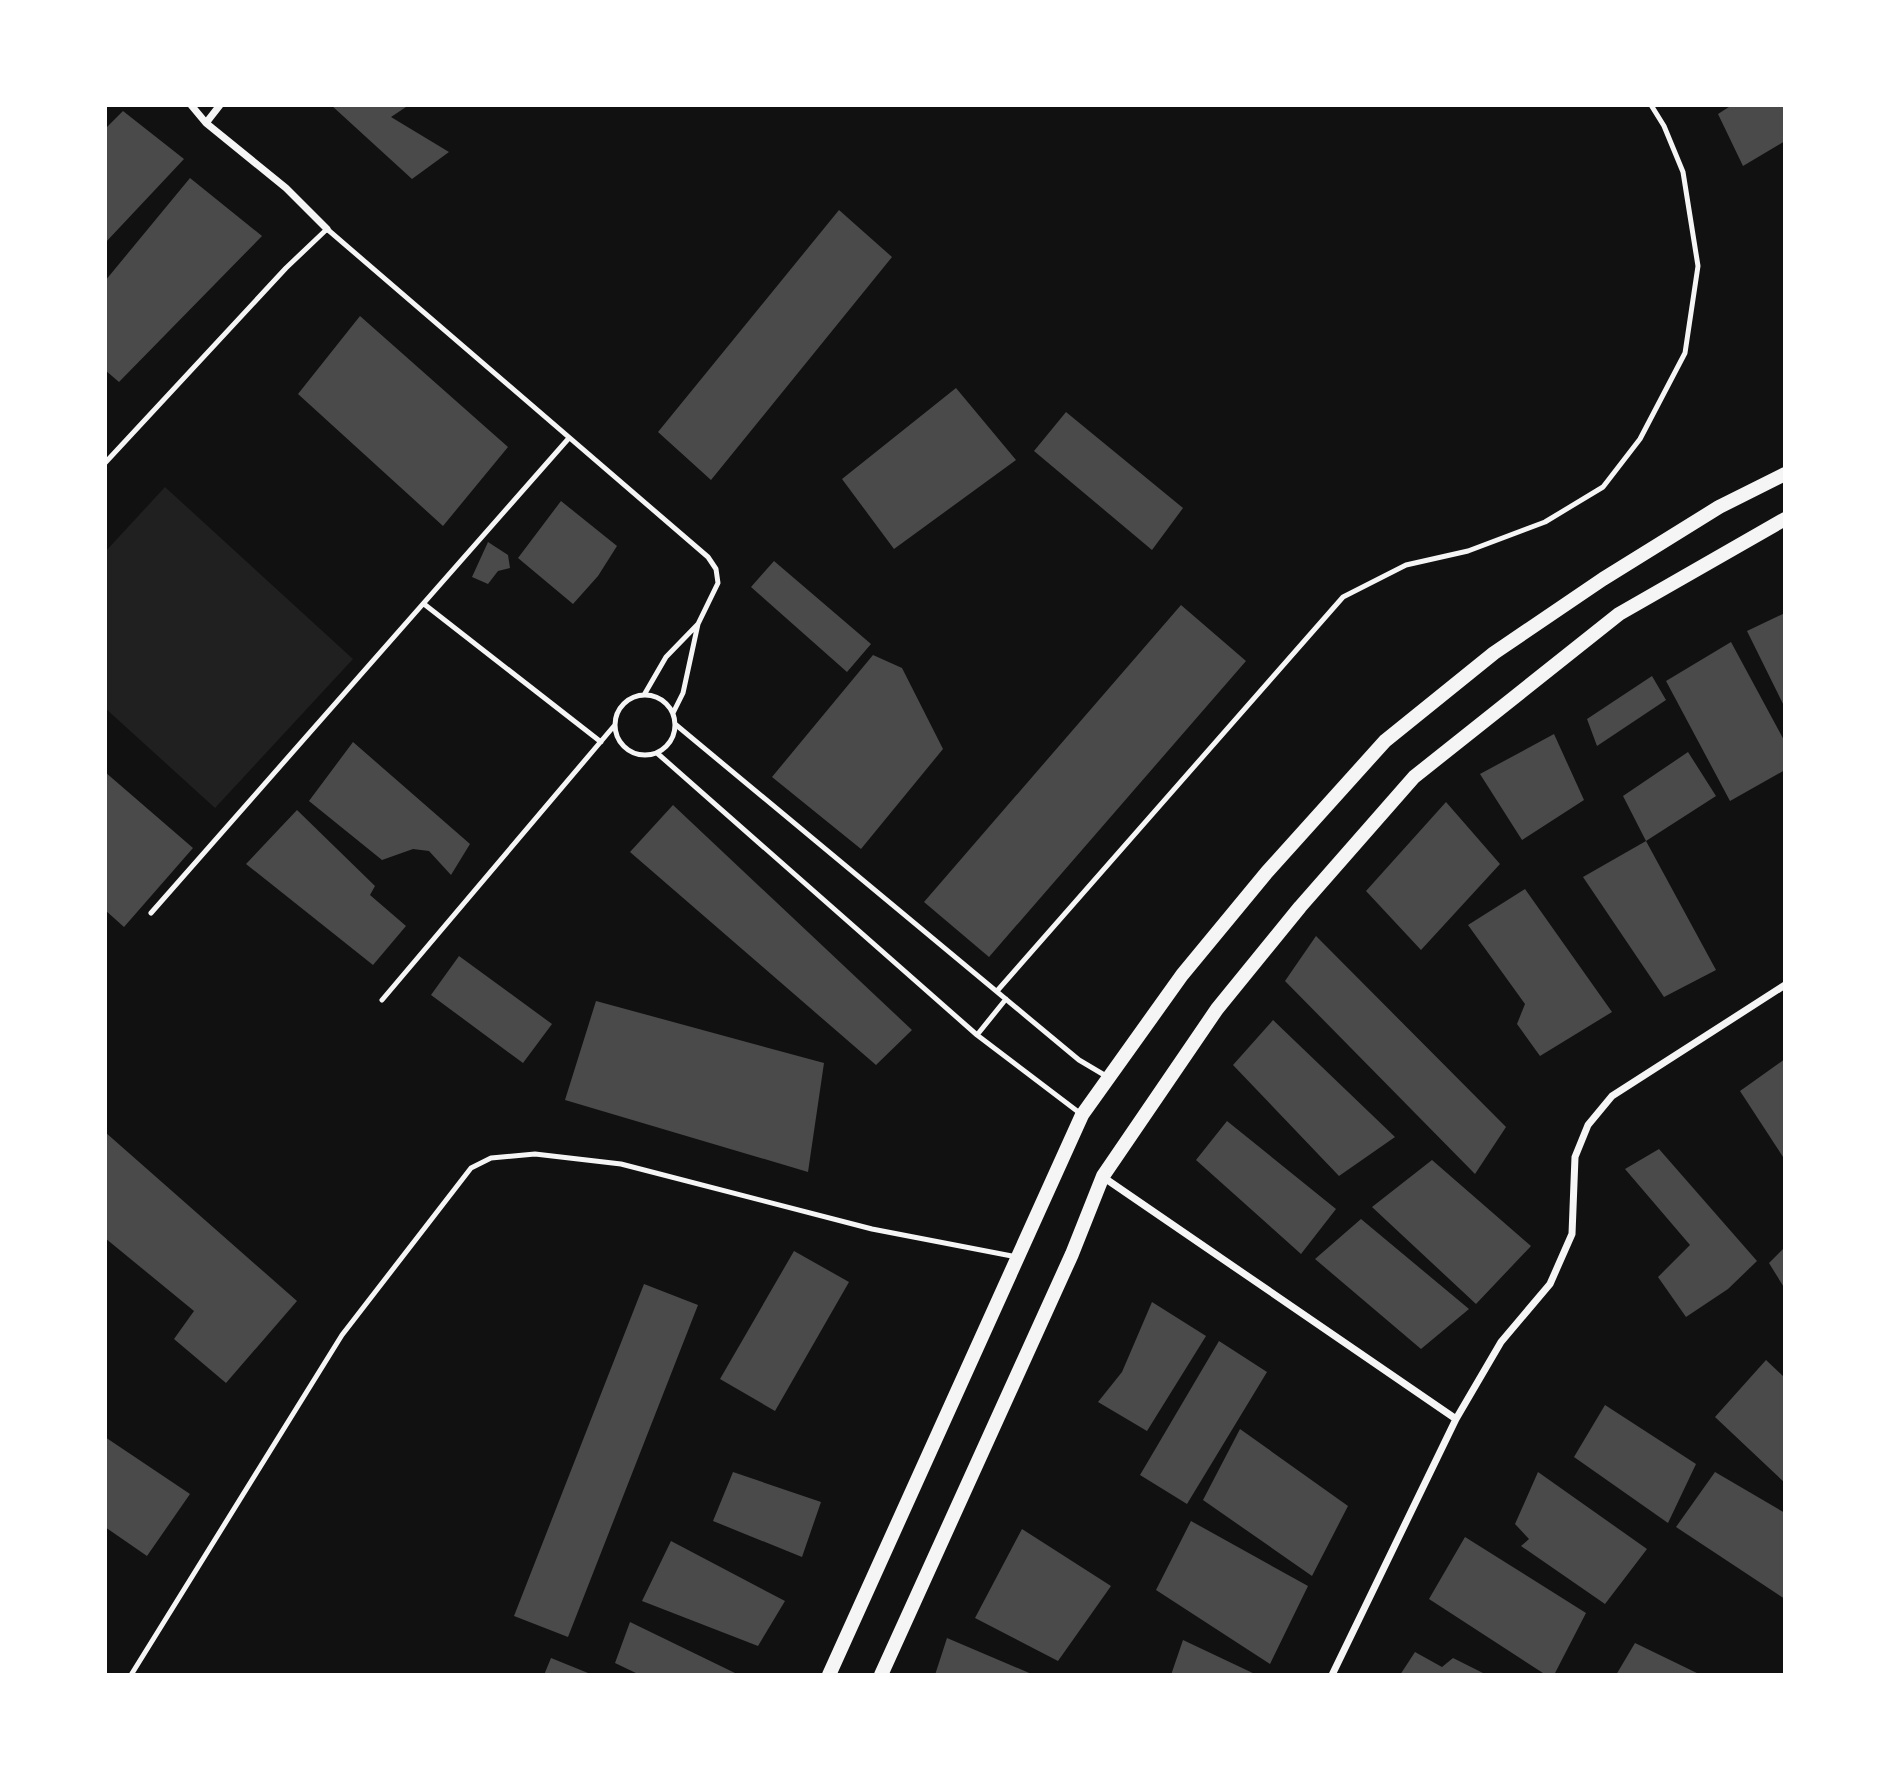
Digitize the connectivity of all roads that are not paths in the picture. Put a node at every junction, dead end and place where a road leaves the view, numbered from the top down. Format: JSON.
{"nodes":[{"id":1,"x":191,"y":105,"type":"edge"},
{"id":2,"x":220,"y":105,"type":"edge"},
{"id":3,"x":1651,"y":105,"type":"edge"},
{"id":4,"x":206,"y":123,"type":"junction"},
{"id":5,"x":327,"y":229,"type":"junction"},
{"id":6,"x":569,"y":438,"type":"junction"},
{"id":7,"x":105,"y":463,"type":"edge"},
{"id":8,"x":1785,"y":474,"type":"edge"},
{"id":9,"x":1785,"y":519,"type":"edge"},
{"id":10,"x":424,"y":604,"type":"junction"},
{"id":11,"x":698,"y":624,"type":"junction"},
{"id":12,"x":644,"y":695,"type":"junction"},
{"id":13,"x":673,"y":713,"type":"junction"},
{"id":14,"x":676,"y":724,"type":"junction"},
{"id":15,"x":614,"y":726,"type":"junction"},
{"id":16,"x":601,"y":742,"type":"junction"},
{"id":17,"x":657,"y":753,"type":"junction"},
{"id":18,"x":152,"y":914,"type":"dead end"},
{"id":19,"x":1785,"y":985,"type":"edge"},
{"id":20,"x":997,"y":991,"type":"junction"},
{"id":21,"x":1006,"y":999,"type":"junction"},
{"id":22,"x":382,"y":1000,"type":"dead end"},
{"id":23,"x":977,"y":1035,"type":"junction"},
{"id":24,"x":1109,"y":1078,"type":"junction"},
{"id":25,"x":1082,"y":1115,"type":"junction"},
{"id":26,"x":1103,"y":1176,"type":"junction"},
{"id":27,"x":1017,"y":1257,"type":"junction"},
{"id":28,"x":1456,"y":1419,"type":"junction"},
{"id":29,"x":131,"y":1675,"type":"edge"},
{"id":30,"x":830,"y":1675,"type":"edge"},
{"id":31,"x":881,"y":1675,"type":"edge"},
{"id":32,"x":1332,"y":1675,"type":"edge"}],
"edges":[{"from":1,"to":4,"type":"street"},
{"from":2,"to":4,"type":"street"},
{"from":3,"to":20,"type":"lane"},
{"from":4,"to":5,"type":"street"},
{"from":5,"to":6,"type":"lane"},
{"from":5,"to":7,"type":"lane"},
{"from":6,"to":10,"type":"lane"},
{"from":6,"to":11,"type":"lane"},
{"from":8,"to":24,"type":"main road"},
{"from":9,"to":26,"type":"main road"},
{"from":10,"to":16,"type":"lane"},
{"from":10,"to":18,"type":"lane"},
{"from":11,"to":12,"type":"lane"},
{"from":11,"to":13,"type":"lane"},
{"from":12,"to":13,"type":"lane"},
{"from":12,"to":15,"type":"lane"},
{"from":13,"to":14,"type":"lane"},
{"from":14,"to":17,"type":"lane"},
{"from":14,"to":20,"type":"lane"},
{"from":15,"to":16,"type":"lane"},
{"from":15,"to":17,"type":"lane"},
{"from":16,"to":22,"type":"lane"},
{"from":17,"to":23,"type":"lane"},
{"from":19,"to":28,"type":"street"},
{"from":20,"to":21,"type":"lane"},
{"from":21,"to":23,"type":"lane"},
{"from":21,"to":24,"type":"lane"},
{"from":23,"to":25,"type":"lane"},
{"from":24,"to":25,"type":"main road"},
{"from":25,"to":27,"type":"main road"},
{"from":26,"to":28,"type":"street"},
{"from":26,"to":31,"type":"main road"},
{"from":27,"to":29,"type":"lane"},
{"from":27,"to":30,"type":"main road"},
{"from":28,"to":32,"type":"street"}]}
